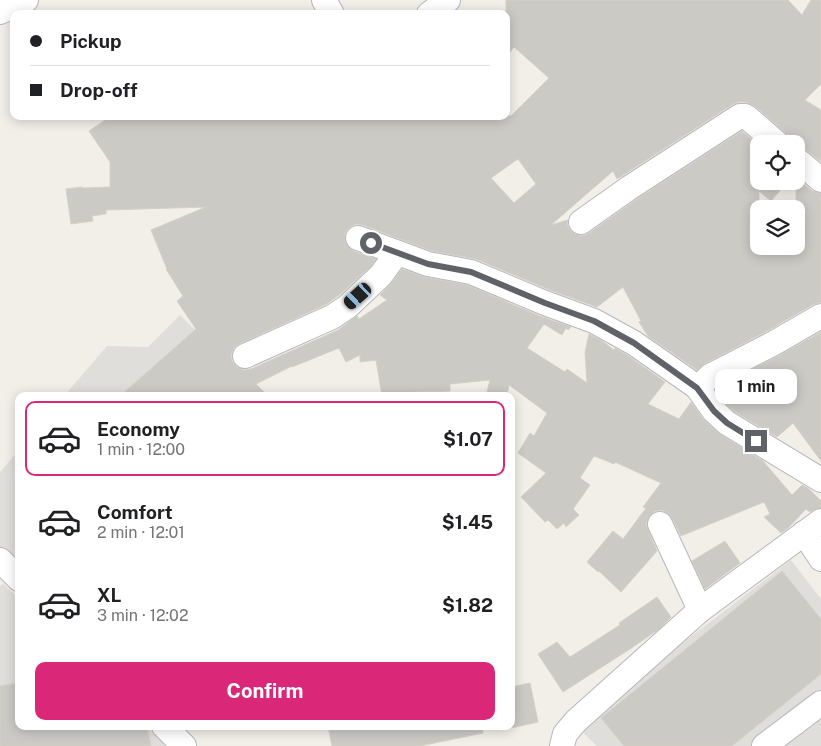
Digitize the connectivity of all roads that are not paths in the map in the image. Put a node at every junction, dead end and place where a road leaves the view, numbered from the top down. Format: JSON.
{"nodes":[{"id":1,"x":26,"y":0,"type":"edge"},
{"id":2,"x":448,"y":0,"type":"edge"},
{"id":3,"x":434,"y":10,"type":"edge"},
{"id":4,"x":0,"y":12,"type":"edge"},
{"id":5,"x":768,"y":135,"type":"edge"},
{"id":6,"x":805,"y":167,"type":"edge"},
{"id":7,"x":821,"y":180,"type":"edge"},
{"id":8,"x":582,"y":222,"type":"dead end"},
{"id":9,"x":358,"y":238,"type":"dead end"},
{"id":10,"x":398,"y":253,"type":"junction"},
{"id":11,"x":821,"y":316,"type":"edge"},
{"id":12,"x":245,"y":356,"type":"dead end"},
{"id":13,"x":697,"y":388,"type":"junction"},
{"id":14,"x":821,"y":480,"type":"edge"},
{"id":15,"x":660,"y":524,"type":"dead end"},
{"id":16,"x":812,"y":527,"type":"edge"},
{"id":17,"x":821,"y":559,"type":"edge"},
{"id":18,"x":0,"y":560,"type":"edge"},
{"id":19,"x":15,"y":575,"type":"edge"},
{"id":20,"x":700,"y":610,"type":"junction"},
{"id":21,"x":821,"y":703,"type":"edge"},
{"id":22,"x":168,"y":730,"type":"edge"},
{"id":23,"x":184,"y":746,"type":"edge"},
{"id":24,"x":562,"y":746,"type":"edge"},
{"id":25,"x":764,"y":746,"type":"edge"}],
"edges":[{"from":1,"to":4,"type":"street"},
{"from":2,"to":3,"type":"street"},
{"from":5,"to":8,"type":"street"},
{"from":6,"to":7,"type":"street"},
{"from":9,"to":10,"type":"street"},
{"from":10,"to":12,"type":"street"},
{"from":10,"to":13,"type":"street"},
{"from":11,"to":13,"type":"street"},
{"from":13,"to":14,"type":"street"},
{"from":15,"to":20,"type":"street"},
{"from":16,"to":17,"type":"street"},
{"from":16,"to":20,"type":"street"},
{"from":18,"to":19,"type":"street"},
{"from":20,"to":24,"type":"street"},
{"from":21,"to":25,"type":"street"},
{"from":22,"to":23,"type":"street"}]}
